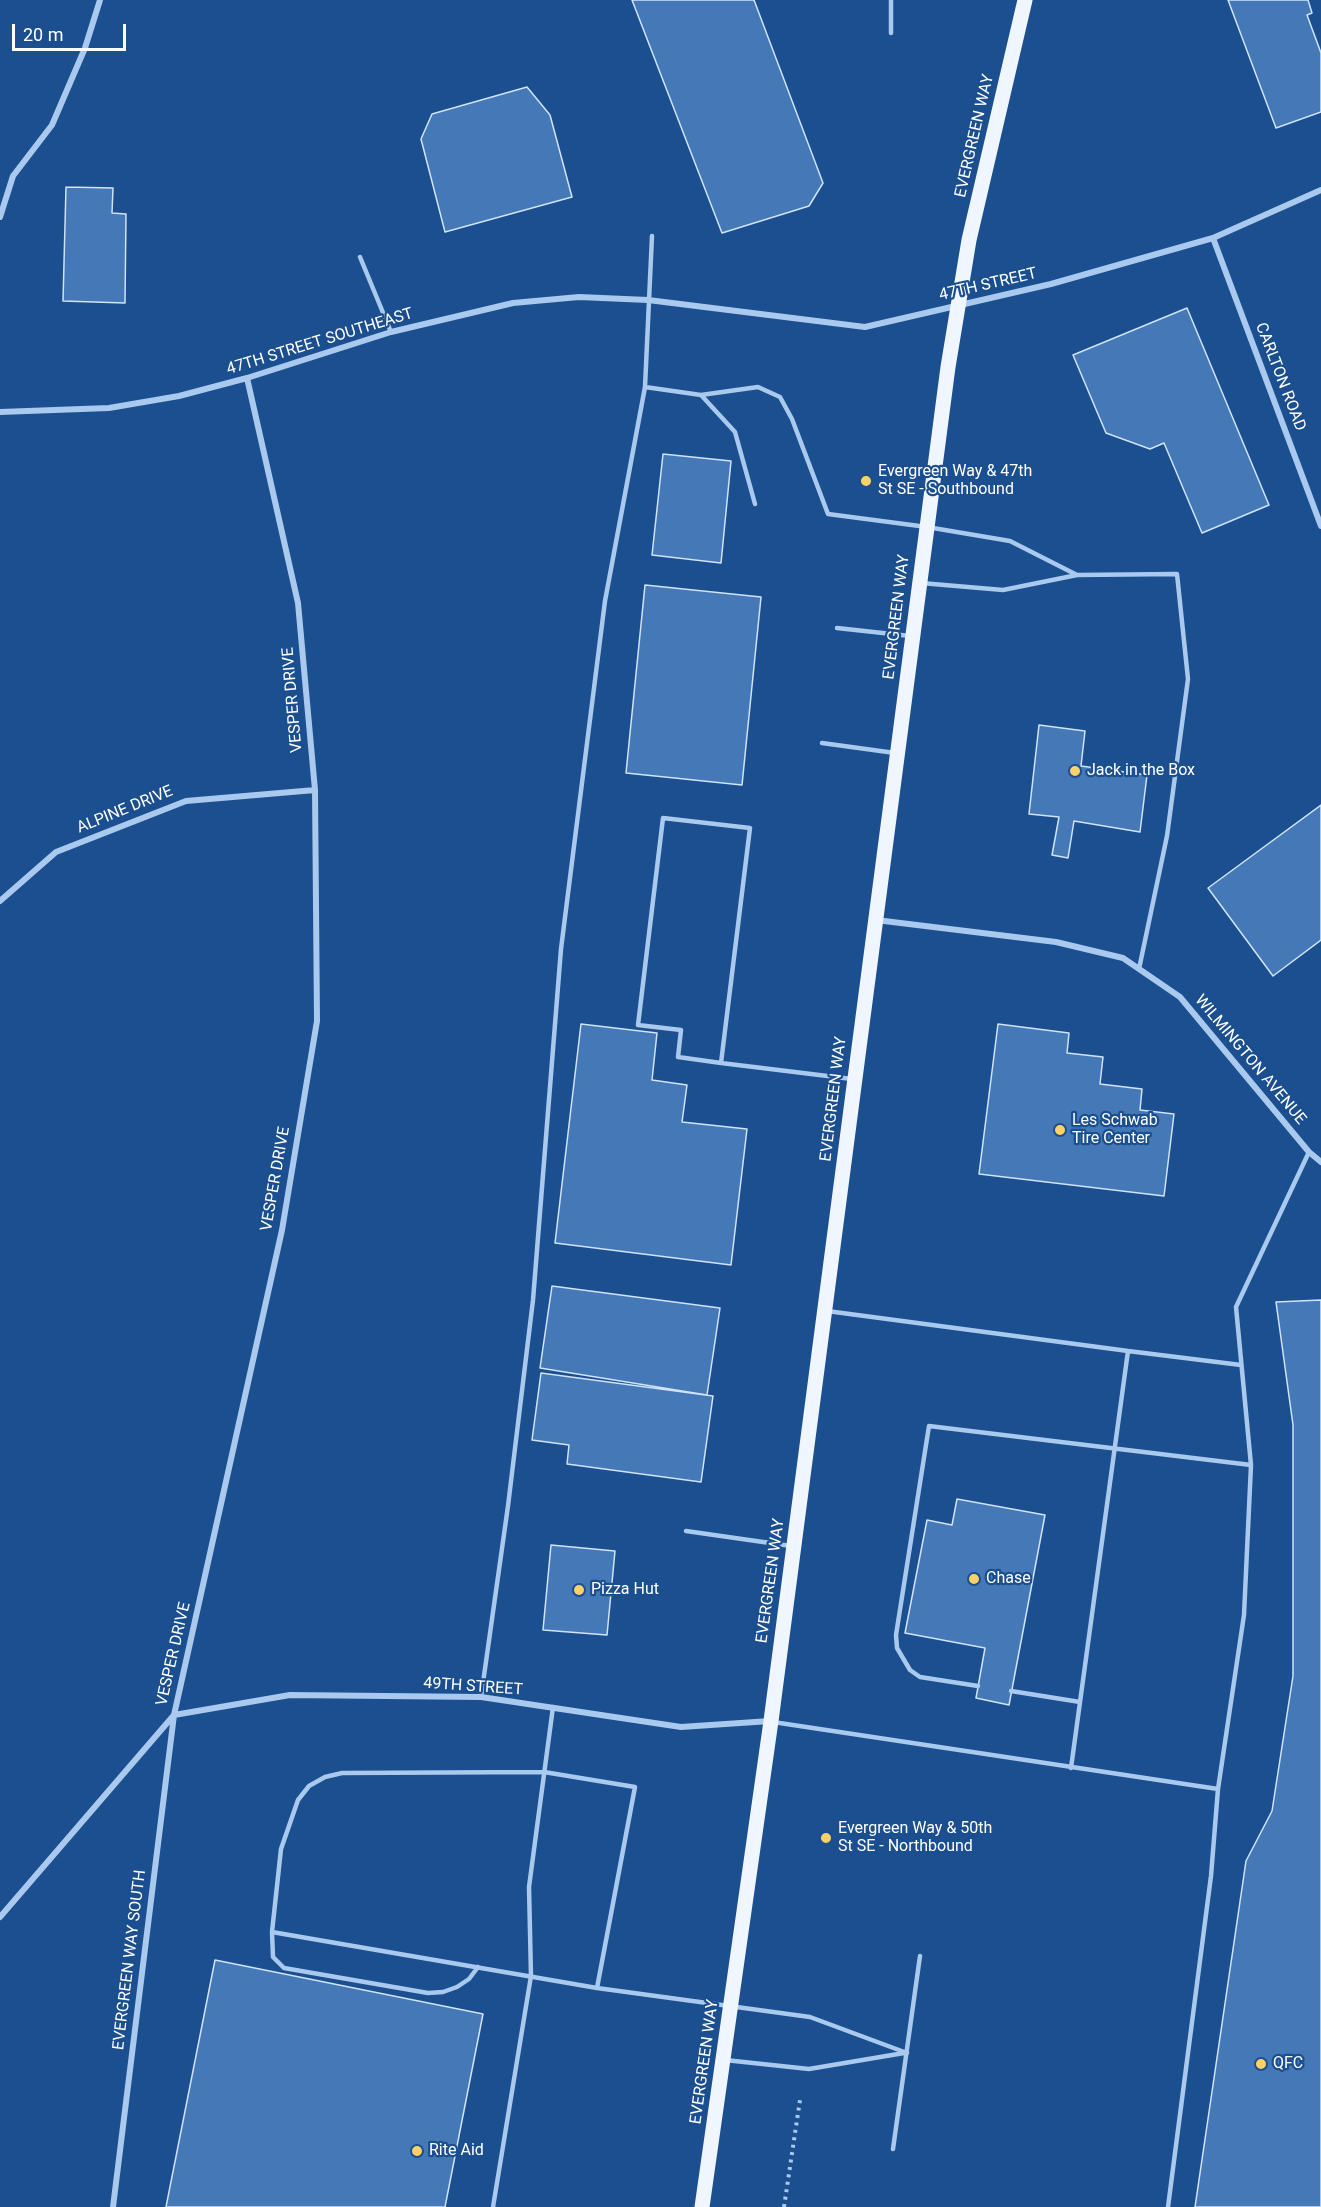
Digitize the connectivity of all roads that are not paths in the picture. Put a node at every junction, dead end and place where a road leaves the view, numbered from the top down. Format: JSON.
{"nodes":[{"id":1,"x":100,"y":0,"type":"edge"},
{"id":2,"x":891,"y":0,"type":"edge"},
{"id":3,"x":1025,"y":0,"type":"edge"},
{"id":4,"x":891,"y":33,"type":"dead end"},
{"id":5,"x":1321,"y":190,"type":"edge"},
{"id":6,"x":0,"y":217,"type":"edge"},
{"id":7,"x":652,"y":236,"type":"dead end"},
{"id":8,"x":1213,"y":238,"type":"junction"},
{"id":9,"x":360,"y":257,"type":"dead end"},
{"id":10,"x":648,"y":300,"type":"junction"},
{"id":11,"x":958,"y":306,"type":"junction"},
{"id":12,"x":391,"y":332,"type":"junction"},
{"id":13,"x":247,"y":378,"type":"junction"},
{"id":14,"x":645,"y":387,"type":"junction"},
{"id":15,"x":700,"y":395,"type":"junction"},
{"id":16,"x":0,"y":412,"type":"edge"},
{"id":17,"x":755,"y":504,"type":"dead end"},
{"id":18,"x":1321,"y":526,"type":"edge"},
{"id":19,"x":927,"y":527,"type":"junction"},
{"id":20,"x":1077,"y":575,"type":"junction"},
{"id":21,"x":920,"y":583,"type":"junction"},
{"id":22,"x":837,"y":628,"type":"dead end"},
{"id":23,"x":913,"y":637,"type":"junction"},
{"id":24,"x":822,"y":743,"type":"dead end"},
{"id":25,"x":898,"y":754,"type":"junction"},
{"id":26,"x":315,"y":790,"type":"junction"},
{"id":27,"x":0,"y":901,"type":"edge"},
{"id":28,"x":876,"y":920,"type":"junction"},
{"id":29,"x":1138,"y":969,"type":"junction"},
{"id":30,"x":721,"y":1063,"type":"junction"},
{"id":31,"x":855,"y":1079,"type":"junction"},
{"id":32,"x":1309,"y":1152,"type":"junction"},
{"id":33,"x":1321,"y":1162,"type":"edge"},
{"id":34,"x":825,"y":1311,"type":"junction"},
{"id":35,"x":1128,"y":1351,"type":"junction"},
{"id":36,"x":1241,"y":1365,"type":"junction"},
{"id":37,"x":1114,"y":1449,"type":"junction"},
{"id":38,"x":1251,"y":1466,"type":"junction"},
{"id":39,"x":686,"y":1531,"type":"dead end"},
{"id":40,"x":794,"y":1546,"type":"junction"},
{"id":41,"x":978,"y":1686,"type":"dead end"},
{"id":42,"x":1011,"y":1691,"type":"dead end"},
{"id":43,"x":481,"y":1697,"type":"junction"},
{"id":44,"x":1080,"y":1702,"type":"junction"},
{"id":45,"x":553,"y":1707,"type":"junction"},
{"id":46,"x":174,"y":1715,"type":"junction"},
{"id":47,"x":771,"y":1721,"type":"junction"},
{"id":48,"x":1071,"y":1768,"type":"junction"},
{"id":49,"x":544,"y":1772,"type":"junction"},
{"id":50,"x":1218,"y":1789,"type":"junction"},
{"id":51,"x":0,"y":1917,"type":"edge"},
{"id":52,"x":272,"y":1932,"type":"junction"},
{"id":53,"x":920,"y":1956,"type":"dead end"},
{"id":54,"x":478,"y":1967,"type":"junction"},
{"id":55,"x":531,"y":1976,"type":"junction"},
{"id":56,"x":597,"y":1988,"type":"junction"},
{"id":57,"x":731,"y":2008,"type":"junction"},
{"id":58,"x":907,"y":2052,"type":"junction"},
{"id":59,"x":723,"y":2060,"type":"junction"},
{"id":60,"x":893,"y":2150,"type":"dead end"},
{"id":61,"x":113,"y":2207,"type":"edge"},
{"id":62,"x":494,"y":2207,"type":"edge"},
{"id":63,"x":702,"y":2207,"type":"edge"},
{"id":64,"x":1168,"y":2207,"type":"edge"}],
"edges":[{"from":1,"to":6,"type":"street"},
{"from":2,"to":4,"type":"lane"},
{"from":3,"to":11,"type":"main road","name":"EVERGREEN WAY"},
{"from":5,"to":8,"type":"street","name":"47TH STREET"},
{"from":7,"to":10,"type":"lane"},
{"from":8,"to":11,"type":"street","name":"47TH STREET"},
{"from":8,"to":18,"type":"street","name":"CARLTON ROAD"},
{"from":9,"to":12,"type":"lane"},
{"from":10,"to":11,"type":"street","name":"47TH STREET"},
{"from":10,"to":12,"type":"street","name":"47TH STREET SOUTHEAST"},
{"from":10,"to":14,"type":"lane"},
{"from":11,"to":19,"type":"main road","name":"EVERGREEN WAY"},
{"from":12,"to":13,"type":"street","name":"47TH STREET SOUTHEAST"},
{"from":13,"to":16,"type":"street","name":"47TH STREET SOUTHEAST"},
{"from":13,"to":26,"type":"street","name":"VESPER DRIVE"},
{"from":14,"to":15,"type":"lane"},
{"from":14,"to":43,"type":"lane"},
{"from":15,"to":17,"type":"lane"},
{"from":15,"to":19,"type":"lane"},
{"from":19,"to":20,"type":"lane"},
{"from":19,"to":21,"type":"main road","name":"EVERGREEN WAY"},
{"from":20,"to":21,"type":"lane"},
{"from":20,"to":29,"type":"lane"},
{"from":21,"to":23,"type":"main road","name":"EVERGREEN WAY"},
{"from":22,"to":23,"type":"lane"},
{"from":23,"to":25,"type":"main road","name":"EVERGREEN WAY"},
{"from":24,"to":25,"type":"lane"},
{"from":25,"to":28,"type":"main road","name":"EVERGREEN WAY"},
{"from":26,"to":27,"type":"street","name":"ALPINE DRIVE"},
{"from":26,"to":46,"type":"street","name":"VESPER DRIVE"},
{"from":28,"to":29,"type":"street","name":"WILMINGTON AVENUE"},
{"from":28,"to":31,"type":"main road","name":"EVERGREEN WAY"},
{"from":29,"to":32,"type":"street","name":"WILMINGTON AVENUE"},
{"from":30,"to":30,"type":"lane"},
{"from":30,"to":31,"type":"lane"},
{"from":31,"to":34,"type":"main road","name":"EVERGREEN WAY"},
{"from":32,"to":33,"type":"street","name":"WILMINGTON AVENUE"},
{"from":32,"to":36,"type":"lane"},
{"from":34,"to":35,"type":"lane"},
{"from":34,"to":40,"type":"main road","name":"EVERGREEN WAY"},
{"from":35,"to":36,"type":"lane"},
{"from":35,"to":37,"type":"lane"},
{"from":36,"to":38,"type":"lane"},
{"from":37,"to":38,"type":"lane"},
{"from":37,"to":41,"type":"lane"},
{"from":37,"to":44,"type":"lane"},
{"from":38,"to":50,"type":"lane"},
{"from":39,"to":40,"type":"lane"},
{"from":40,"to":47,"type":"main road","name":"EVERGREEN WAY"},
{"from":42,"to":44,"type":"lane"},
{"from":43,"to":45,"type":"street","name":"49TH STREET"},
{"from":43,"to":46,"type":"street","name":"49TH STREET"},
{"from":44,"to":48,"type":"lane"},
{"from":45,"to":47,"type":"street","name":"49TH STREET"},
{"from":45,"to":49,"type":"lane"},
{"from":46,"to":51,"type":"street","name":"VESPER DRIVE"},
{"from":46,"to":61,"type":"street","name":"EVERGREEN WAY SOUTH"},
{"from":47,"to":48,"type":"lane"},
{"from":47,"to":57,"type":"main road","name":"EVERGREEN WAY"},
{"from":48,"to":50,"type":"lane"},
{"from":49,"to":52,"type":"lane"},
{"from":49,"to":55,"type":"lane"},
{"from":49,"to":56,"type":"lane"},
{"from":50,"to":64,"type":"lane"},
{"from":52,"to":54,"type":"lane"},
{"from":52,"to":54,"type":"lane"},
{"from":53,"to":58,"type":"lane"},
{"from":54,"to":55,"type":"lane"},
{"from":55,"to":56,"type":"lane"},
{"from":55,"to":62,"type":"lane"},
{"from":56,"to":57,"type":"lane"},
{"from":57,"to":58,"type":"lane"},
{"from":57,"to":59,"type":"main road","name":"EVERGREEN WAY"},
{"from":58,"to":59,"type":"lane"},
{"from":58,"to":60,"type":"lane"},
{"from":59,"to":63,"type":"main road","name":"EVERGREEN WAY"}]}
